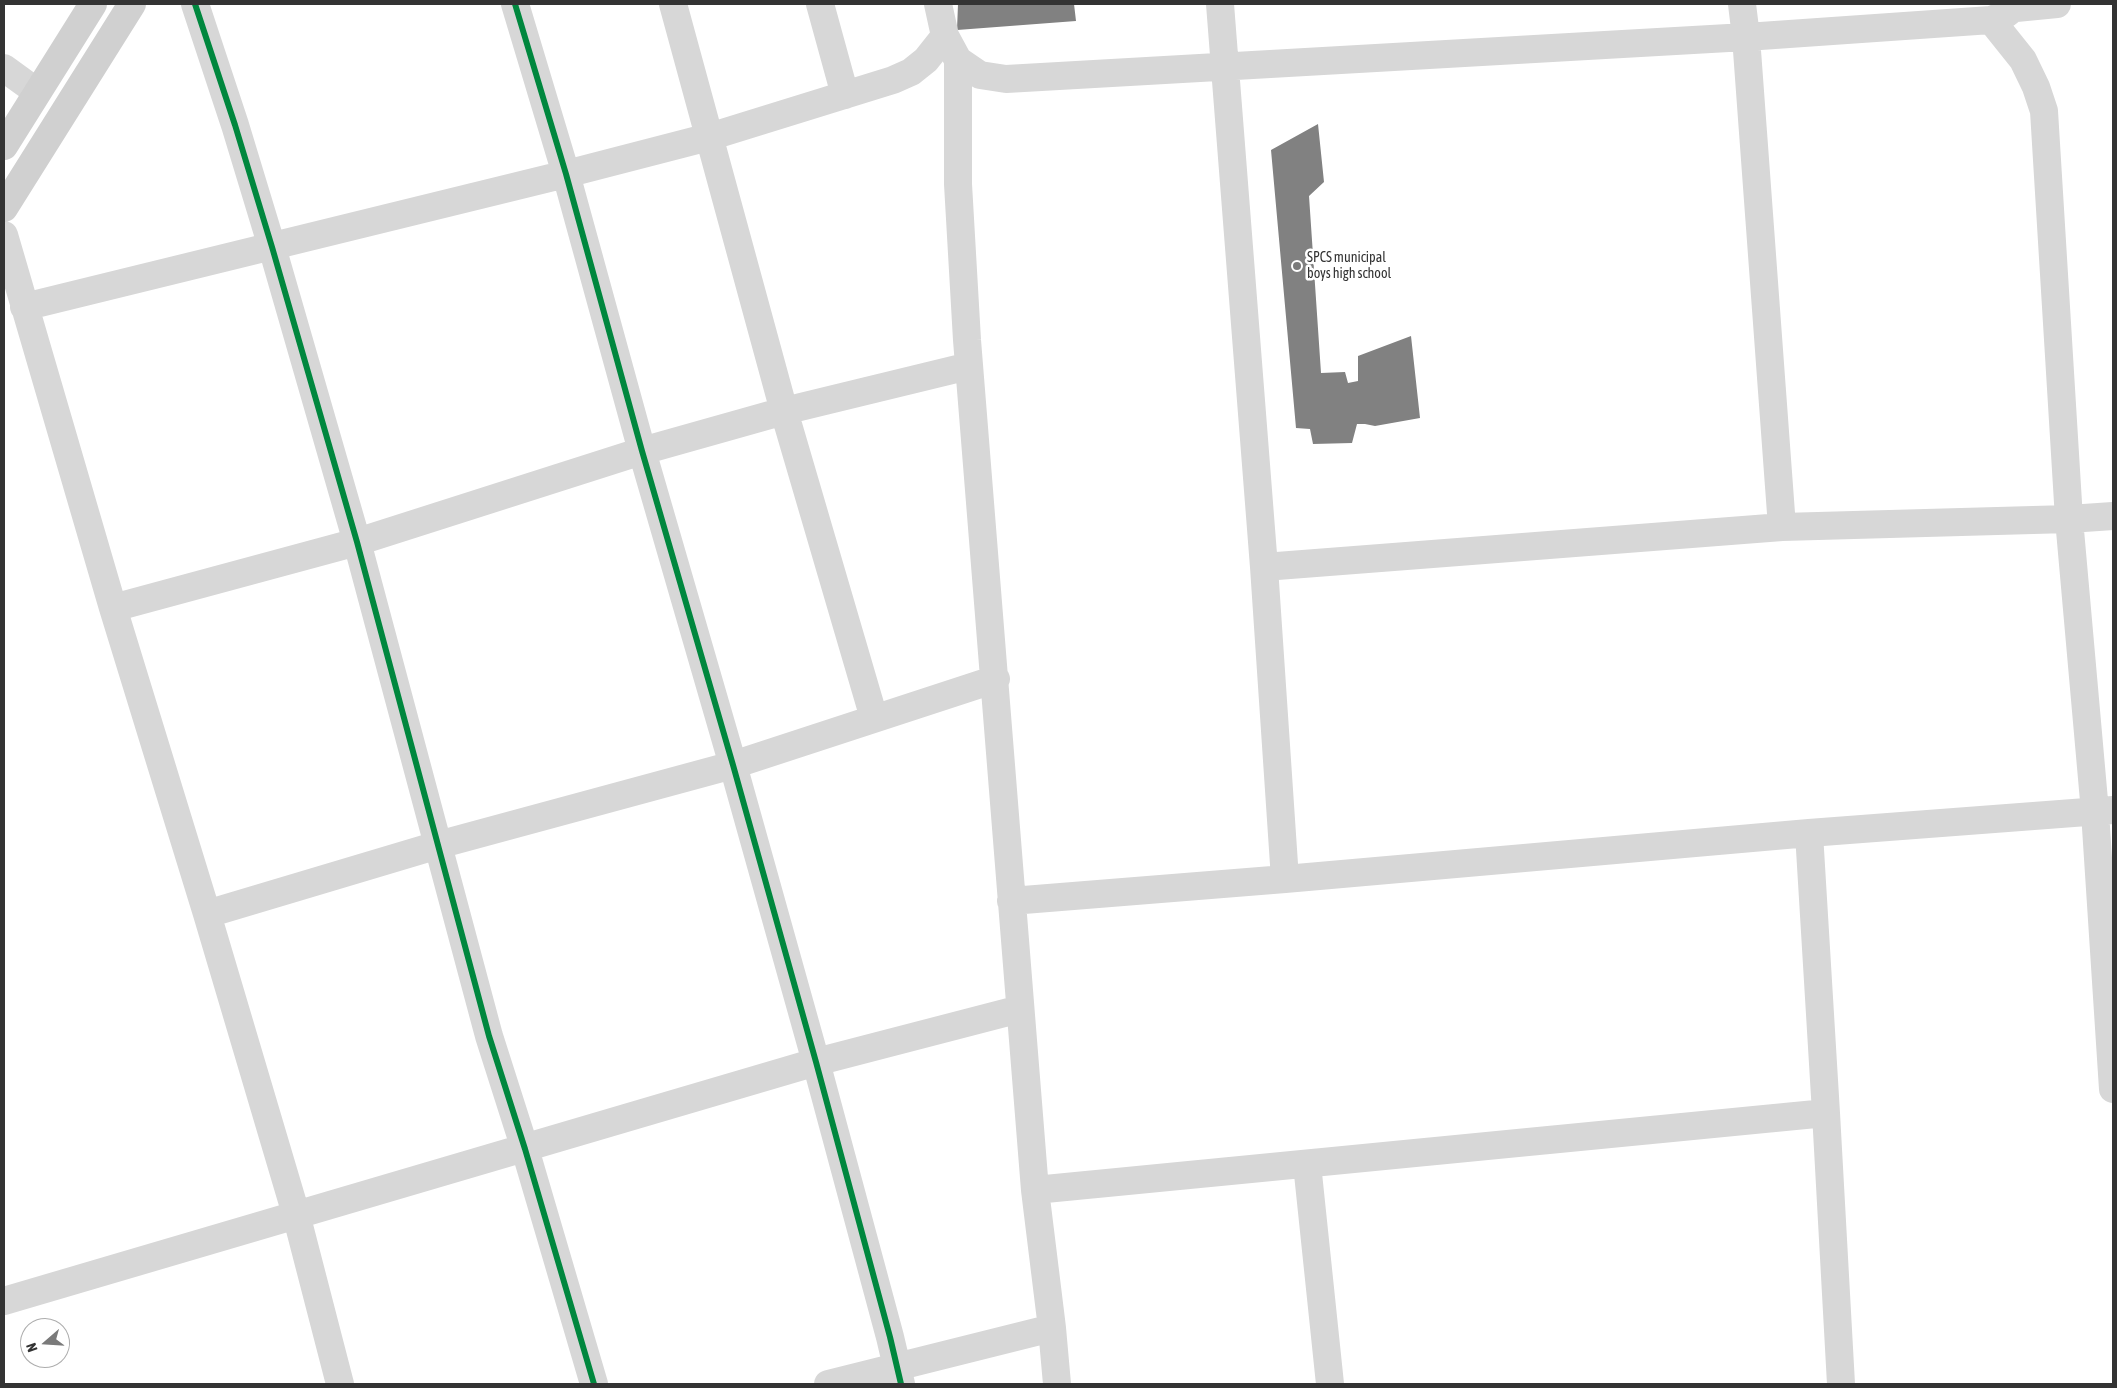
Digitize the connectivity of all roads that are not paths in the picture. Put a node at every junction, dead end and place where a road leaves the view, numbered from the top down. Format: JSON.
{"nodes":[{"id":1,"x":93,"y":4,"type":"edge"},
{"id":2,"x":132,"y":4,"type":"edge"},
{"id":3,"x":194,"y":4,"type":"edge"},
{"id":4,"x":514,"y":4,"type":"edge"},
{"id":5,"x":673,"y":4,"type":"edge"},
{"id":6,"x":820,"y":4,"type":"edge"},
{"id":7,"x":938,"y":4,"type":"edge"},
{"id":8,"x":1220,"y":4,"type":"edge"},
{"id":9,"x":1742,"y":4,"type":"edge"},
{"id":10,"x":2056,"y":4,"type":"edge"},
{"id":11,"x":2018,"y":6,"type":"edge"},
{"id":12,"x":1991,"y":20,"type":"junction"},
{"id":13,"x":945,"y":36,"type":"junction"},
{"id":14,"x":1746,"y":37,"type":"junction"},
{"id":15,"x":958,"y":60,"type":"junction"},
{"id":16,"x":1226,"y":67,"type":"junction"},
{"id":17,"x":4,"y":68,"type":"edge"},
{"id":18,"x":37,"y":92,"type":"junction"},
{"id":19,"x":845,"y":95,"type":"junction"},
{"id":20,"x":709,"y":137,"type":"junction"},
{"id":21,"x":4,"y":146,"type":"edge"},
{"id":22,"x":566,"y":174,"type":"junction"},
{"id":23,"x":4,"y":208,"type":"edge"},
{"id":24,"x":4,"y":235,"type":"edge"},
{"id":25,"x":272,"y":247,"type":"junction"},
{"id":26,"x":24,"y":307,"type":"junction"},
{"id":27,"x":969,"y":366,"type":"junction"},
{"id":28,"x":784,"y":411,"type":"junction"},
{"id":29,"x":642,"y":451,"type":"junction"},
{"id":30,"x":2113,"y":516,"type":"edge"},
{"id":31,"x":2069,"y":519,"type":"junction"},
{"id":32,"x":1782,"y":527,"type":"junction"},
{"id":33,"x":357,"y":542,"type":"junction"},
{"id":34,"x":1264,"y":567,"type":"junction"},
{"id":35,"x":113,"y":608,"type":"junction"},
{"id":36,"x":996,"y":679,"type":"junction"},
{"id":37,"x":874,"y":718,"type":"junction"},
{"id":38,"x":733,"y":764,"type":"junction"},
{"id":39,"x":2104,"y":811,"type":"edge"},
{"id":40,"x":1808,"y":833,"type":"junction"},
{"id":41,"x":438,"y":846,"type":"junction"},
{"id":42,"x":1285,"y":879,"type":"junction"},
{"id":43,"x":1011,"y":901,"type":"junction"},
{"id":44,"x":207,"y":914,"type":"junction"},
{"id":45,"x":1020,"y":1008,"type":"junction"},
{"id":46,"x":816,"y":1062,"type":"junction"},
{"id":47,"x":2113,"y":1089,"type":"edge"},
{"id":48,"x":2113,"y":1096,"type":"edge"},
{"id":49,"x":1826,"y":1113,"type":"junction"},
{"id":50,"x":525,"y":1149,"type":"junction"},
{"id":51,"x":1307,"y":1164,"type":"junction"},
{"id":52,"x":1036,"y":1190,"type":"junction"},
{"id":53,"x":296,"y":1214,"type":"junction"},
{"id":54,"x":4,"y":1301,"type":"edge"},
{"id":55,"x":1052,"y":1328,"type":"junction"},
{"id":56,"x":899,"y":1375,"type":"edge"},
{"id":57,"x":340,"y":1384,"type":"edge"},
{"id":58,"x":594,"y":1384,"type":"edge"},
{"id":59,"x":828,"y":1384,"type":"edge"},
{"id":60,"x":1056,"y":1384,"type":"edge"},
{"id":61,"x":1330,"y":1384,"type":"edge"},
{"id":62,"x":1841,"y":1384,"type":"edge"}],
"edges":[{"from":1,"to":18,"type":"main road"},
{"from":2,"to":23,"type":"main road"},
{"from":3,"to":25,"type":"street"},
{"from":4,"to":22,"type":"street"},
{"from":5,"to":20,"type":"street"},
{"from":6,"to":19,"type":"street"},
{"from":7,"to":13,"type":"street"},
{"from":8,"to":16,"type":"street"},
{"from":9,"to":14,"type":"street"},
{"from":10,"to":11,"type":"street"},
{"from":11,"to":12,"type":"street"},
{"from":12,"to":14,"type":"street"},
{"from":12,"to":31,"type":"street"},
{"from":13,"to":15,"type":"street"},
{"from":13,"to":19,"type":"street"},
{"from":14,"to":16,"type":"street"},
{"from":14,"to":32,"type":"street"},
{"from":15,"to":16,"type":"street"},
{"from":15,"to":27,"type":"street"},
{"from":16,"to":34,"type":"street"},
{"from":17,"to":18,"type":"street"},
{"from":18,"to":21,"type":"main road"},
{"from":19,"to":20,"type":"street"},
{"from":20,"to":22,"type":"street"},
{"from":20,"to":28,"type":"street"},
{"from":22,"to":25,"type":"street"},
{"from":22,"to":29,"type":"street"},
{"from":24,"to":26,"type":"street"},
{"from":25,"to":26,"type":"street"},
{"from":25,"to":33,"type":"street"},
{"from":26,"to":35,"type":"street"},
{"from":27,"to":28,"type":"street"},
{"from":27,"to":36,"type":"street"},
{"from":28,"to":29,"type":"street"},
{"from":28,"to":37,"type":"street"},
{"from":29,"to":33,"type":"street"},
{"from":29,"to":38,"type":"street"},
{"from":30,"to":31,"type":"street"},
{"from":31,"to":32,"type":"street"},
{"from":31,"to":39,"type":"street"},
{"from":32,"to":34,"type":"street"},
{"from":33,"to":35,"type":"street"},
{"from":33,"to":41,"type":"street"},
{"from":34,"to":42,"type":"street"},
{"from":35,"to":44,"type":"street"},
{"from":36,"to":37,"type":"street"},
{"from":36,"to":43,"type":"street"},
{"from":37,"to":38,"type":"street"},
{"from":38,"to":41,"type":"street"},
{"from":38,"to":46,"type":"street"},
{"from":39,"to":40,"type":"street"},
{"from":39,"to":47,"type":"street"},
{"from":40,"to":42,"type":"street"},
{"from":40,"to":49,"type":"street"},
{"from":41,"to":44,"type":"street"},
{"from":41,"to":50,"type":"street"},
{"from":42,"to":43,"type":"street"},
{"from":43,"to":45,"type":"street"},
{"from":44,"to":53,"type":"street"},
{"from":45,"to":46,"type":"street"},
{"from":45,"to":52,"type":"street"},
{"from":46,"to":50,"type":"street"},
{"from":46,"to":56,"type":"street"},
{"from":47,"to":48,"type":"street"},
{"from":49,"to":51,"type":"street"},
{"from":49,"to":62,"type":"street"},
{"from":50,"to":53,"type":"street"},
{"from":50,"to":58,"type":"street"},
{"from":51,"to":52,"type":"street"},
{"from":51,"to":61,"type":"street"},
{"from":52,"to":55,"type":"street"},
{"from":53,"to":54,"type":"street"},
{"from":53,"to":57,"type":"street"},
{"from":55,"to":56,"type":"street"},
{"from":55,"to":60,"type":"street"},
{"from":56,"to":59,"type":"street"}]}
